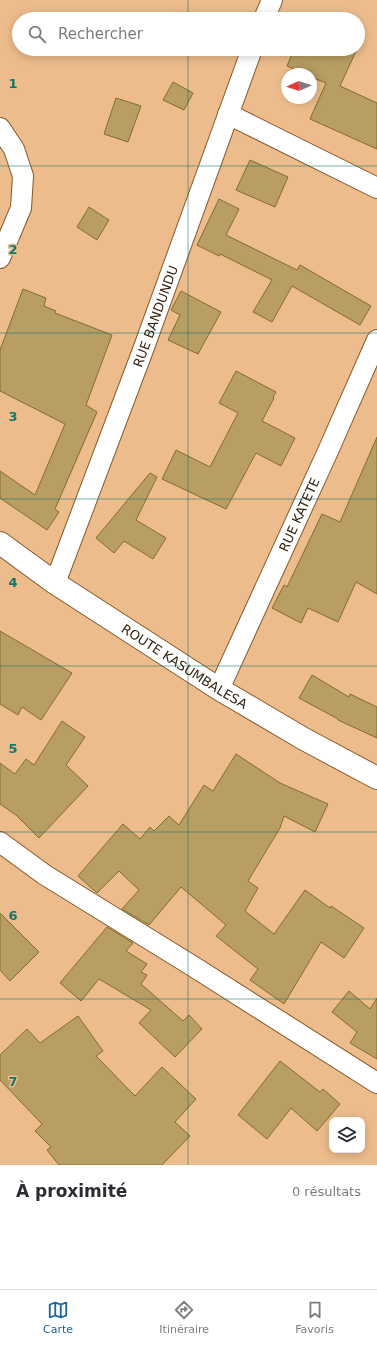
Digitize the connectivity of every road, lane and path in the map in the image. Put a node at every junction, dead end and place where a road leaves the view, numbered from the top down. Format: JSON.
{"nodes":[{"id":1,"x":272,"y":0,"type":"edge"},
{"id":2,"x":267,"y":12,"type":"edge"},
{"id":3,"x":249,"y":56,"type":"edge"},
{"id":4,"x":228,"y":114,"type":"junction"},
{"id":5,"x":0,"y":128,"type":"edge"},
{"id":6,"x":377,"y":188,"type":"edge"},
{"id":7,"x":0,"y":258,"type":"edge"},
{"id":8,"x":377,"y":340,"type":"edge"},
{"id":9,"x":0,"y":542,"type":"edge"},
{"id":10,"x":55,"y":583,"type":"junction"},
{"id":11,"x":219,"y":689,"type":"junction"},
{"id":12,"x":377,"y":778,"type":"edge"},
{"id":13,"x":0,"y":842,"type":"edge"},
{"id":14,"x":377,"y":1083,"type":"edge"}],
"edges":[{"from":1,"to":2,"type":"street"},
{"from":3,"to":4,"type":"street","name":"RUE BANDUNDU"},
{"from":4,"to":6,"type":"street"},
{"from":4,"to":10,"type":"street","name":"RUE BANDUNDU"},
{"from":5,"to":7,"type":"street"},
{"from":8,"to":11,"type":"street","name":"RUE KATETE"},
{"from":9,"to":10,"type":"highway","name":"ROUTE KASUMBALESA"},
{"from":10,"to":11,"type":"highway","name":"ROUTE KASUMBALESA"},
{"from":11,"to":12,"type":"highway","name":"ROUTE KASUMBALESA"},
{"from":13,"to":14,"type":"street"}]}
